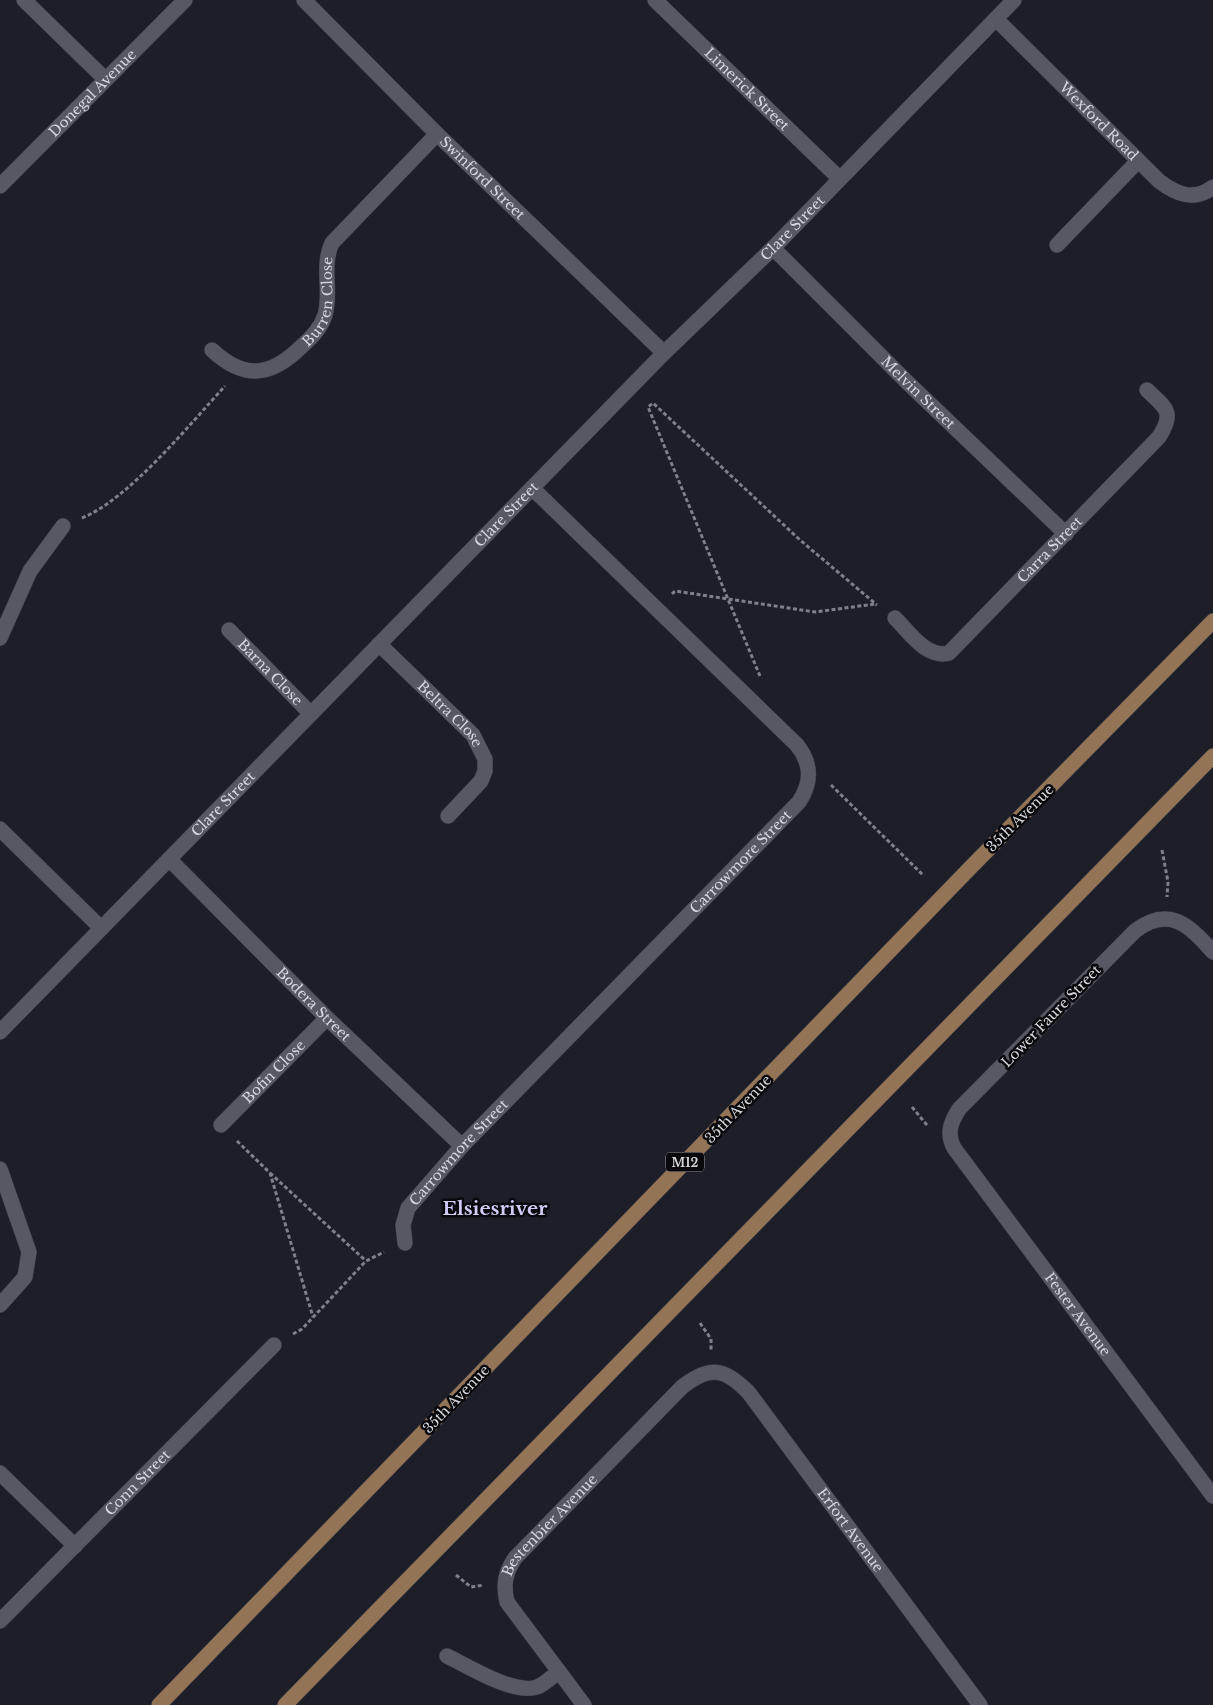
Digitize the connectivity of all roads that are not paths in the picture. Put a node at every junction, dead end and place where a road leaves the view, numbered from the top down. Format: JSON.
{"nodes":[{"id":1,"x":24,"y":0,"type":"edge"},
{"id":2,"x":185,"y":0,"type":"edge"},
{"id":3,"x":304,"y":0,"type":"edge"},
{"id":4,"x":655,"y":0,"type":"edge"},
{"id":5,"x":1014,"y":0,"type":"edge"},
{"id":6,"x":996,"y":19,"type":"junction"},
{"id":7,"x":105,"y":79,"type":"junction"},
{"id":8,"x":437,"y":134,"type":"junction"},
{"id":9,"x":1138,"y":161,"type":"junction"},
{"id":10,"x":839,"y":178,"type":"junction"},
{"id":11,"x":0,"y":186,"type":"edge"},
{"id":12,"x":1213,"y":187,"type":"edge"},
{"id":13,"x":1058,"y":245,"type":"dead end"},
{"id":14,"x":773,"y":248,"type":"junction"},
{"id":15,"x":212,"y":350,"type":"dead end"},
{"id":16,"x":664,"y":353,"type":"junction"},
{"id":17,"x":1147,"y":390,"type":"dead end"},
{"id":18,"x":532,"y":488,"type":"junction"},
{"id":19,"x":63,"y":526,"type":"road end"},
{"id":20,"x":1066,"y":534,"type":"junction"},
{"id":21,"x":895,"y":618,"type":"dead end"},
{"id":22,"x":1213,"y":621,"type":"edge"},
{"id":23,"x":229,"y":630,"type":"dead end"},
{"id":24,"x":0,"y":638,"type":"edge"},
{"id":25,"x":379,"y":644,"type":"junction"},
{"id":26,"x":311,"y":714,"type":"junction"},
{"id":27,"x":1213,"y":756,"type":"edge"},
{"id":28,"x":448,"y":816,"type":"dead end"},
{"id":29,"x":0,"y":829,"type":"edge"},
{"id":30,"x":169,"y":859,"type":"junction"},
{"id":31,"x":101,"y":928,"type":"junction"},
{"id":32,"x":1213,"y":952,"type":"edge"},
{"id":33,"x":327,"y":1018,"type":"junction"},
{"id":34,"x":0,"y":1032,"type":"edge"},
{"id":35,"x":221,"y":1125,"type":"road end"},
{"id":36,"x":950,"y":1130,"type":"joint"},
{"id":37,"x":462,"y":1146,"type":"junction"},
{"id":38,"x":0,"y":1169,"type":"edge"},
{"id":39,"x":405,"y":1243,"type":"road end"},
{"id":40,"x":0,"y":1304,"type":"edge"},
{"id":41,"x":274,"y":1345,"type":"road end"},
{"id":42,"x":710,"y":1371,"type":"joint"},
{"id":43,"x":0,"y":1473,"type":"edge"},
{"id":44,"x":1213,"y":1496,"type":"edge"},
{"id":45,"x":74,"y":1546,"type":"junction"},
{"id":46,"x":0,"y":1621,"type":"edge"},
{"id":47,"x":447,"y":1656,"type":"dead end"},
{"id":48,"x":559,"y":1672,"type":"junction"},
{"id":49,"x":159,"y":1705,"type":"edge"},
{"id":50,"x":285,"y":1705,"type":"edge"},
{"id":51,"x":584,"y":1705,"type":"edge"},
{"id":52,"x":980,"y":1705,"type":"edge"}],
"edges":[{"from":1,"to":7,"type":"street"},
{"from":2,"to":7,"type":"street","name":"Donegal Avenue"},
{"from":3,"to":8,"type":"street","name":"Swinford Street"},
{"from":4,"to":10,"type":"street","name":"Limerick Street"},
{"from":5,"to":6,"type":"street","name":"Clare Street"},
{"from":6,"to":9,"type":"street","name":"Wexford Road"},
{"from":6,"to":10,"type":"street","name":"Clare Street"},
{"from":7,"to":11,"type":"street","name":"Donegal Avenue"},
{"from":8,"to":15,"type":"street","name":"Burren Close"},
{"from":8,"to":16,"type":"street","name":"Swinford Street"},
{"from":9,"to":12,"type":"street","name":"Wexford Road"},
{"from":9,"to":13,"type":"street"},
{"from":10,"to":14,"type":"street","name":"Clare Street"},
{"from":14,"to":16,"type":"street","name":"Clare Street"},
{"from":14,"to":20,"type":"street","name":"Melvin Street"},
{"from":16,"to":18,"type":"street","name":"Clare Street"},
{"from":17,"to":20,"type":"street","name":"Carra Street"},
{"from":18,"to":25,"type":"street","name":"Clare Street"},
{"from":18,"to":37,"type":"street","name":"Carrowmore Street"},
{"from":19,"to":24,"type":"street"},
{"from":20,"to":21,"type":"street","name":"Carra Street"},
{"from":22,"to":49,"type":"main road","name":"35th Avenue","number":"M12"},
{"from":23,"to":26,"type":"street","name":"Barna Close"},
{"from":25,"to":26,"type":"street","name":"Clare Street"},
{"from":25,"to":28,"type":"street","name":"Beltra Close"},
{"from":26,"to":30,"type":"street","name":"Clare Street"},
{"from":27,"to":50,"type":"main road"},
{"from":29,"to":31,"type":"street"},
{"from":30,"to":31,"type":"street","name":"Clare Street"},
{"from":30,"to":33,"type":"street","name":"Bodera Street"},
{"from":31,"to":34,"type":"street","name":"Clare Street"},
{"from":32,"to":36,"type":"street","name":"Lower Faure Street"},
{"from":33,"to":35,"type":"street","name":"Bofin Close"},
{"from":33,"to":37,"type":"street","name":"Bodera Street"},
{"from":36,"to":44,"type":"street","name":"Fester Avenue"},
{"from":37,"to":39,"type":"street","name":"Carrowmore Street"},
{"from":38,"to":40,"type":"street"},
{"from":41,"to":45,"type":"street","name":"Conn Street"},
{"from":42,"to":48,"type":"street","name":"Bestenbier Avenue"},
{"from":42,"to":52,"type":"street","name":"Erfort Avenue"},
{"from":43,"to":45,"type":"street"},
{"from":45,"to":46,"type":"street","name":"Conn Street"},
{"from":47,"to":48,"type":"street"},
{"from":48,"to":51,"type":"street","name":"Bestenbier Avenue"}]}
